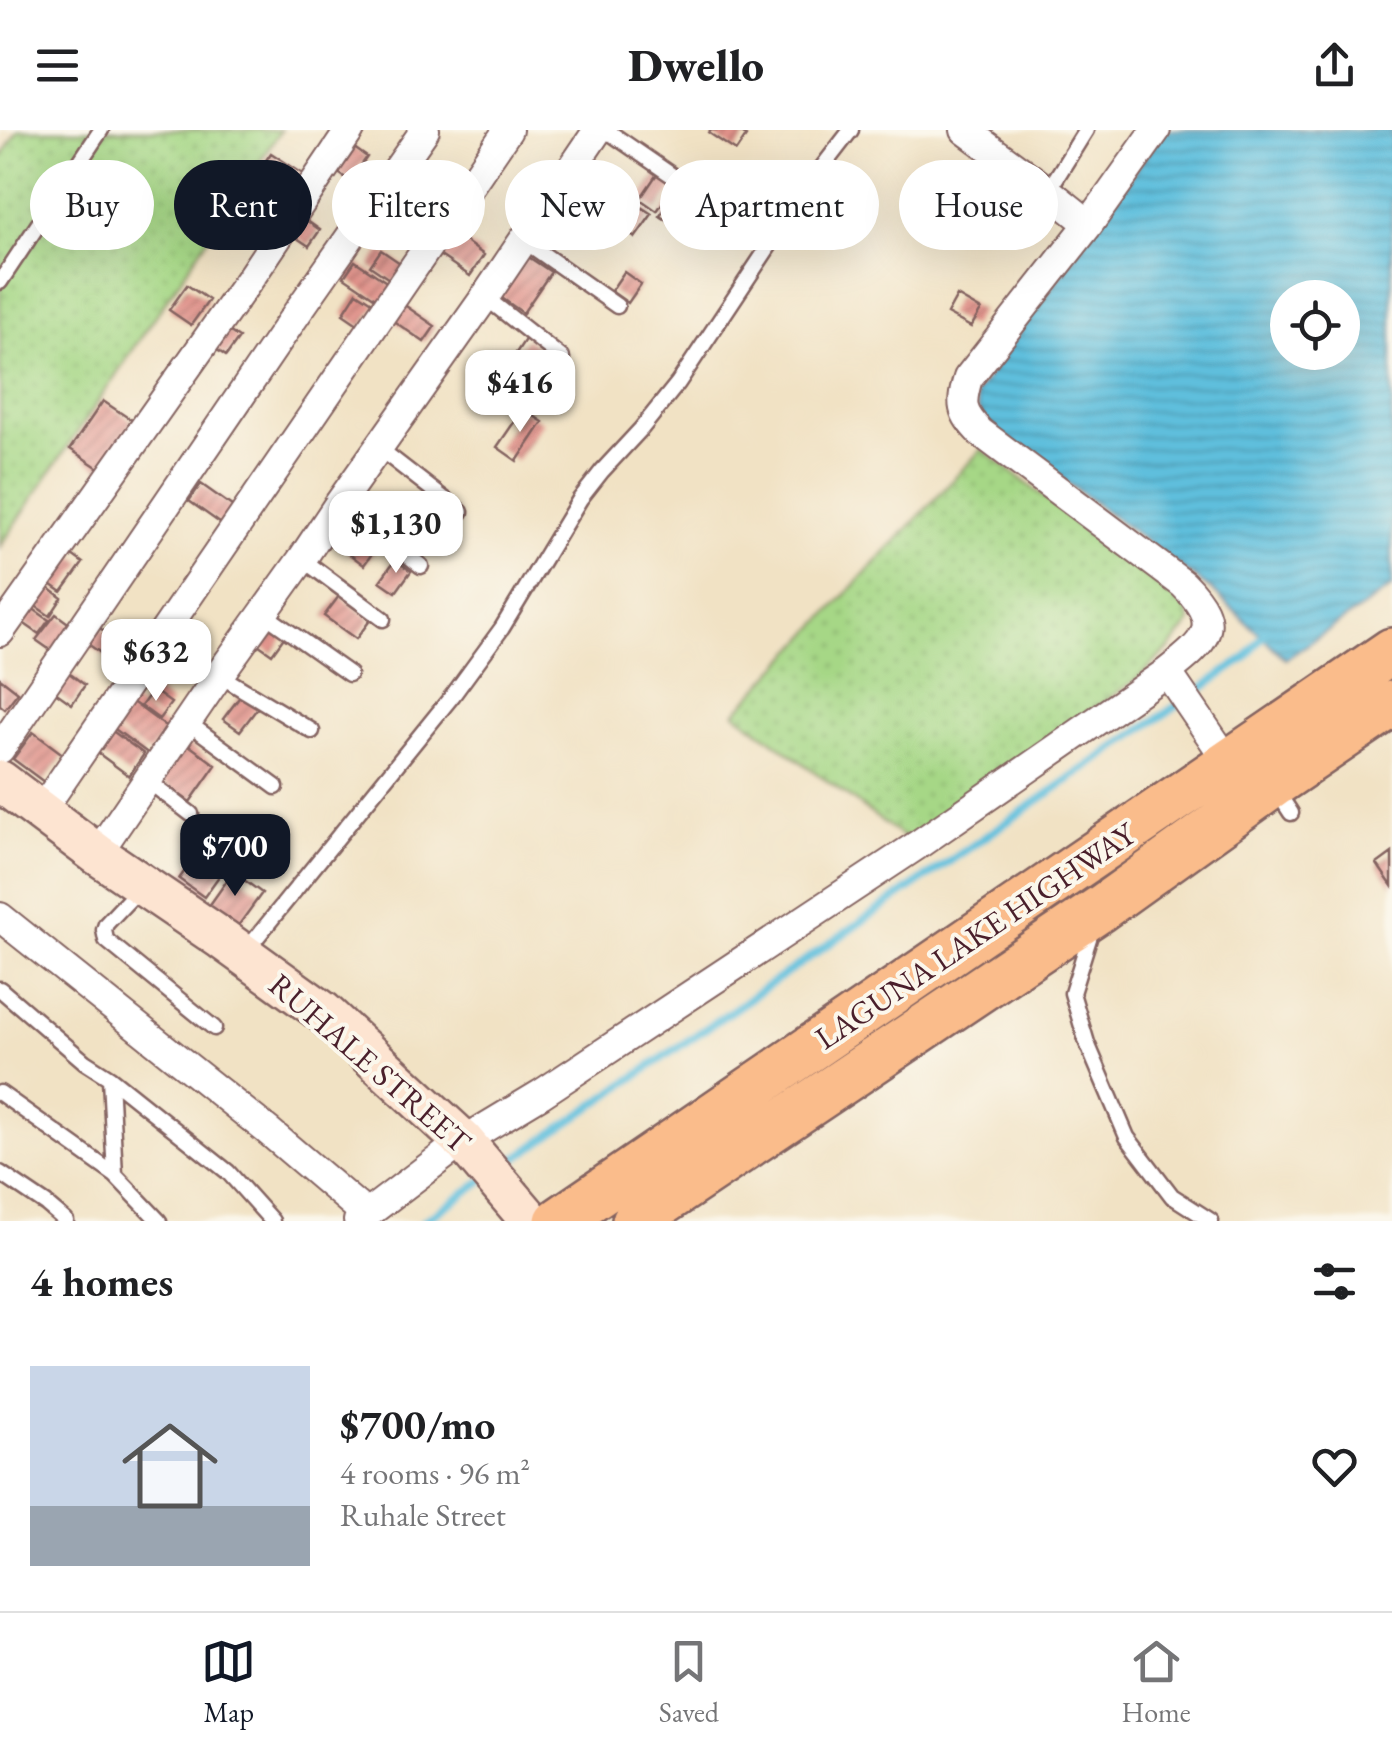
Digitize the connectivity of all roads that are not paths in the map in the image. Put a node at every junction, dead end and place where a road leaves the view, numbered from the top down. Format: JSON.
{"nodes":[{"id":1,"x":101,"y":130,"type":"edge"},
{"id":2,"x":350,"y":130,"type":"edge"},
{"id":3,"x":425,"y":130,"type":"edge"},
{"id":4,"x":508,"y":130,"type":"edge"},
{"id":5,"x":598,"y":130,"type":"edge"},
{"id":6,"x":606,"y":130,"type":"edge"},
{"id":7,"x":851,"y":130,"type":"edge"},
{"id":8,"x":1086,"y":130,"type":"edge"},
{"id":9,"x":1156,"y":130,"type":"edge"},
{"id":10,"x":970,"y":132,"type":"edge"},
{"id":11,"x":578,"y":160,"type":"edge"},
{"id":12,"x":1008,"y":160,"type":"edge"},
{"id":13,"x":660,"y":167,"type":"edge"},
{"id":14,"x":1058,"y":174,"type":"edge"},
{"id":15,"x":1058,"y":198,"type":"edge"},
{"id":16,"x":1089,"y":224,"type":"junction"},
{"id":17,"x":516,"y":250,"type":"edge"},
{"id":18,"x":537,"y":250,"type":"edge"},
{"id":19,"x":0,"y":282,"type":"edge"},
{"id":20,"x":485,"y":297,"type":"junction"},
{"id":21,"x":618,"y":306,"type":"dead end"},
{"id":22,"x":562,"y":358,"type":"dead end"},
{"id":23,"x":380,"y":449,"type":"junction"},
{"id":24,"x":340,"y":502,"type":"junction"},
{"id":25,"x":461,"y":512,"type":"dead end"},
{"id":26,"x":302,"y":560,"type":"junction"},
{"id":27,"x":421,"y":566,"type":"dead end"},
{"id":28,"x":264,"y":614,"type":"junction"},
{"id":29,"x":383,"y":620,"type":"dead end"},
{"id":30,"x":0,"y":632,"type":"edge"},
{"id":31,"x":1392,"y":652,"type":"edge"},
{"id":32,"x":219,"y":674,"type":"junction"},
{"id":33,"x":349,"y":674,"type":"dead end"},
{"id":34,"x":1174,"y":682,"type":"junction"},
{"id":35,"x":1392,"y":704,"type":"edge"},
{"id":36,"x":187,"y":722,"type":"junction"},
{"id":37,"x":312,"y":730,"type":"dead end"},
{"id":38,"x":0,"y":749,"type":"edge"},
{"id":39,"x":1223,"y":754,"type":"junction"},
{"id":40,"x":0,"y":780,"type":"edge"},
{"id":41,"x":147,"y":780,"type":"junction"},
{"id":42,"x":276,"y":787,"type":"dead end"},
{"id":43,"x":41,"y":811,"type":"junction"},
{"id":44,"x":191,"y":814,"type":"dead end"},
{"id":45,"x":96,"y":854,"type":"junction"},
{"id":46,"x":142,"y":884,"type":"junction"},
{"id":47,"x":1100,"y":909,"type":"junction"},
{"id":48,"x":0,"y":917,"type":"edge"},
{"id":49,"x":243,"y":954,"type":"junction"},
{"id":50,"x":0,"y":989,"type":"edge"},
{"id":51,"x":214,"y":1028,"type":"dead end"},
{"id":52,"x":110,"y":1078,"type":"junction"},
{"id":53,"x":0,"y":1093,"type":"edge"},
{"id":54,"x":472,"y":1151,"type":"junction"},
{"id":55,"x":0,"y":1173,"type":"edge"},
{"id":56,"x":115,"y":1175,"type":"junction"},
{"id":57,"x":522,"y":1211,"type":"edge"},
{"id":58,"x":362,"y":1218,"type":"edge"},
{"id":59,"x":66,"y":1221,"type":"edge"},
{"id":60,"x":159,"y":1221,"type":"edge"},
{"id":61,"x":272,"y":1221,"type":"edge"},
{"id":62,"x":558,"y":1221,"type":"edge"},
{"id":63,"x":635,"y":1221,"type":"edge"},
{"id":64,"x":1211,"y":1221,"type":"edge"}],
"edges":[{"from":1,"to":19,"type":"lane"},
{"from":2,"to":30,"type":"street"},
{"from":3,"to":38,"type":"street"},
{"from":4,"to":43,"type":"street"},
{"from":5,"to":11,"type":"street"},
{"from":6,"to":13,"type":"lane"},
{"from":7,"to":49,"type":"lane"},
{"from":8,"to":14,"type":"lane"},
{"from":9,"to":16,"type":"street"},
{"from":10,"to":12,"type":"street"},
{"from":15,"to":16,"type":"street"},
{"from":16,"to":34,"type":"street"},
{"from":17,"to":20,"type":"street"},
{"from":18,"to":21,"type":"lane"},
{"from":20,"to":22,"type":"lane"},
{"from":20,"to":23,"type":"street"},
{"from":23,"to":24,"type":"street"},
{"from":23,"to":25,"type":"lane"},
{"from":24,"to":26,"type":"street"},
{"from":24,"to":27,"type":"lane"},
{"from":26,"to":28,"type":"street"},
{"from":26,"to":29,"type":"lane"},
{"from":28,"to":32,"type":"street"},
{"from":28,"to":33,"type":"lane"},
{"from":31,"to":39,"type":"main road","name":"LAGUNA LAKE HIGHWAY"},
{"from":32,"to":36,"type":"street"},
{"from":32,"to":37,"type":"lane"},
{"from":34,"to":39,"type":"street"},
{"from":34,"to":54,"type":"street"},
{"from":35,"to":47,"type":"main road","name":"LAGUNA LAKE HIGHWAY"},
{"from":36,"to":41,"type":"street"},
{"from":36,"to":42,"type":"lane"},
{"from":39,"to":62,"type":"main road","name":"LAGUNA LAKE HIGHWAY"},
{"from":40,"to":43,"type":"street","name":"RUHALE STREET"},
{"from":41,"to":44,"type":"lane"},
{"from":41,"to":45,"type":"street"},
{"from":43,"to":45,"type":"street","name":"RUHALE STREET"},
{"from":45,"to":46,"type":"street","name":"RUHALE STREET"},
{"from":46,"to":49,"type":"street","name":"RUHALE STREET"},
{"from":46,"to":51,"type":"lane"},
{"from":47,"to":63,"type":"main road","name":"LAGUNA LAKE HIGHWAY"},
{"from":47,"to":64,"type":"lane"},
{"from":48,"to":58,"type":"street"},
{"from":49,"to":54,"type":"street","name":"RUHALE STREET"},
{"from":50,"to":52,"type":"lane"},
{"from":52,"to":56,"type":"lane"},
{"from":52,"to":61,"type":"lane"},
{"from":53,"to":56,"type":"lane"},
{"from":54,"to":57,"type":"street","name":"RUHALE STREET"},
{"from":54,"to":58,"type":"street"},
{"from":55,"to":59,"type":"lane"},
{"from":56,"to":60,"type":"lane"}]}
